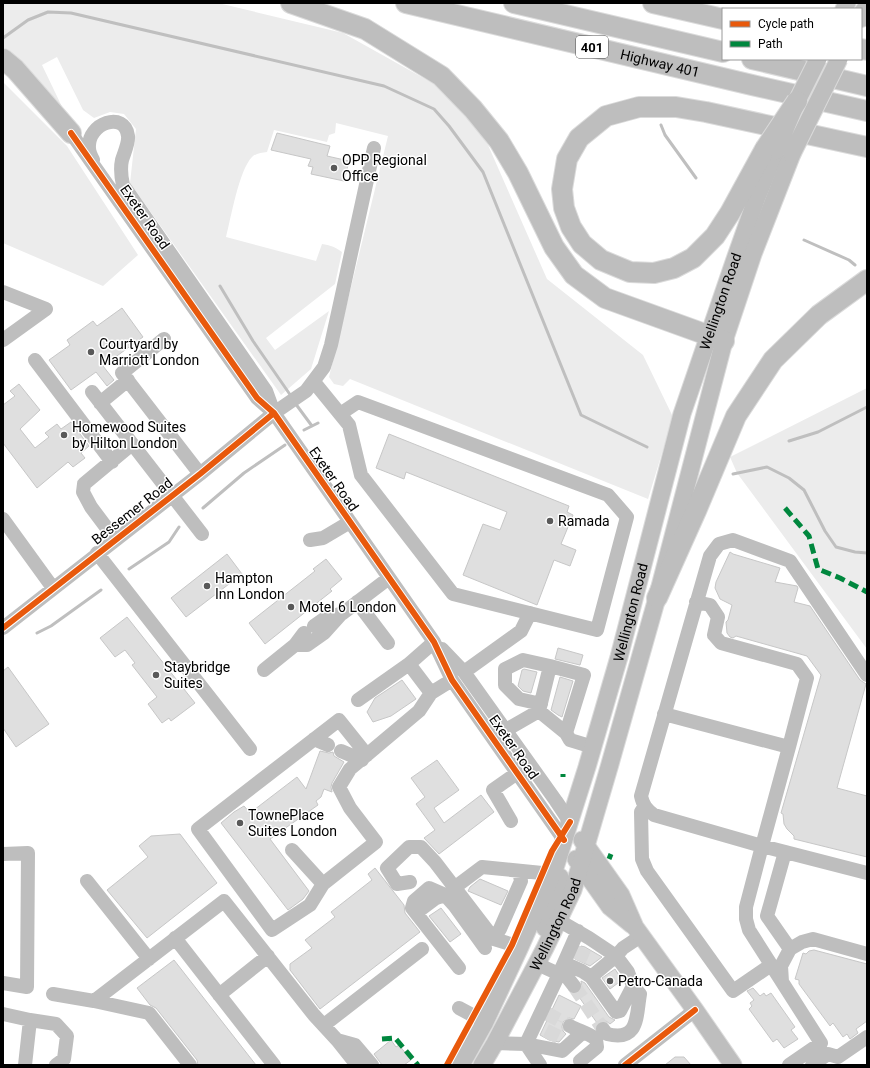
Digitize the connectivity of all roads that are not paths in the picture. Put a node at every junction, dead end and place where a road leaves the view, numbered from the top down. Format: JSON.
{"nodes":[{"id":1,"x":291,"y":3,"type":"edge"},
{"id":2,"x":406,"y":3,"type":"edge"},
{"id":3,"x":514,"y":3,"type":"edge"},
{"id":4,"x":653,"y":3,"type":"edge"},
{"id":5,"x":867,"y":4,"type":"edge"},
{"id":6,"x":862,"y":14,"type":"edge"},
{"id":7,"x":722,"y":19,"type":"edge"},
{"id":8,"x":722,"y":52,"type":"edge"},
{"id":9,"x":3,"y":59,"type":"edge"},
{"id":10,"x":756,"y":60,"type":"edge"},
{"id":11,"x":818,"y":60,"type":"edge"},
{"id":12,"x":838,"y":60,"type":"edge"},
{"id":13,"x":867,"y":86,"type":"edge"},
{"id":14,"x":797,"y":101,"type":"joint"},
{"id":15,"x":867,"y":111,"type":"edge"},
{"id":16,"x":71,"y":133,"type":"joint"},
{"id":17,"x":867,"y":147,"type":"edge"},
{"id":18,"x":374,"y":148,"type":"dead end"},
{"id":19,"x":778,"y":152,"type":"junction"},
{"id":20,"x":94,"y":165,"type":"junction"},
{"id":21,"x":867,"y":280,"type":"edge"},
{"id":22,"x":3,"y":292,"type":"edge"},
{"id":23,"x":716,"y":338,"type":"junction"},
{"id":24,"x":4,"y":339,"type":"edge"},
{"id":25,"x":164,"y":339,"type":"dead end"},
{"id":26,"x":35,"y":360,"type":"dead end"},
{"id":27,"x":128,"y":380,"type":"junction"},
{"id":28,"x":314,"y":382,"type":"junction"},
{"id":29,"x":274,"y":413,"type":"junction"},
{"id":30,"x":340,"y":414,"type":"junction"},
{"id":31,"x":132,"y":444,"type":"junction"},
{"id":32,"x":112,"y":462,"type":"junction"},
{"id":33,"x":200,"y":474,"type":"junction"},
{"id":34,"x":172,"y":495,"type":"junction"},
{"id":35,"x":3,"y":519,"type":"edge"},
{"id":36,"x":350,"y":522,"type":"junction"},
{"id":37,"x":202,"y":534,"type":"dead end"},
{"id":38,"x":115,"y":539,"type":"junction"},
{"id":39,"x":310,"y":540,"type":"dead end"},
{"id":40,"x":97,"y":553,"type":"junction"},
{"id":41,"x":389,"y":578,"type":"junction"},
{"id":42,"x":53,"y":588,"type":"junction"},
{"id":43,"x":657,"y":598,"type":"junction"},
{"id":44,"x":357,"y":602,"type":"junction"},
{"id":45,"x":696,"y":602,"type":"junction"},
{"id":46,"x":343,"y":613,"type":"junction"},
{"id":47,"x":530,"y":613,"type":"junction"},
{"id":48,"x":3,"y":628,"type":"edge"},
{"id":49,"x":434,"y":642,"type":"junction"},
{"id":50,"x":388,"y":643,"type":"dead end"},
{"id":51,"x":295,"y":645,"type":"junction"},
{"id":52,"x":409,"y":664,"type":"junction"},
{"id":53,"x":550,"y":666,"type":"junction"},
{"id":54,"x":264,"y":670,"type":"dead end"},
{"id":55,"x":464,"y":672,"type":"junction"},
{"id":56,"x":867,"y":675,"type":"edge"},
{"id":57,"x":452,"y":680,"type":"junction"},
{"id":58,"x":431,"y":693,"type":"junction"},
{"id":59,"x":358,"y":700,"type":"dead end"},
{"id":60,"x":540,"y":708,"type":"junction"},
{"id":61,"x":664,"y":714,"type":"junction"},
{"id":62,"x":506,"y":730,"type":"junction"},
{"id":63,"x":566,"y":733,"type":"junction"},
{"id":64,"x":314,"y":739,"type":"junction"},
{"id":65,"x":328,"y":745,"type":"dead end"},
{"id":66,"x":593,"y":747,"type":"junction"},
{"id":67,"x":789,"y":747,"type":"junction"},
{"id":68,"x":250,"y":749,"type":"dead end"},
{"id":69,"x":341,"y":751,"type":"dead end"},
{"id":70,"x":364,"y":758,"type":"junction"},
{"id":71,"x":517,"y":773,"type":"junction"},
{"id":72,"x":645,"y":806,"type":"junction"},
{"id":73,"x":511,"y":821,"type":"dead end"},
{"id":74,"x":570,"y":822,"type":"junction"},
{"id":75,"x":566,"y":843,"type":"junction"},
{"id":76,"x":586,"y":846,"type":"junction"},
{"id":77,"x":762,"y":846,"type":"junction"},
{"id":78,"x":292,"y":850,"type":"dead end"},
{"id":79,"x":785,"y":852,"type":"junction"},
{"id":80,"x":3,"y":854,"type":"edge"},
{"id":81,"x":580,"y":865,"type":"junction"},
{"id":82,"x":519,"y":871,"type":"junction"},
{"id":83,"x":867,"y":873,"type":"edge"},
{"id":84,"x":552,"y":874,"type":"junction"},
{"id":85,"x":87,"y":881,"type":"dead end"},
{"id":86,"x":410,"y":882,"type":"dead end"},
{"id":87,"x":323,"y":884,"type":"junction"},
{"id":88,"x":450,"y":891,"type":"junction"},
{"id":89,"x":558,"y":920,"type":"junction"},
{"id":90,"x":638,"y":931,"type":"junction"},
{"id":91,"x":176,"y":938,"type":"junction"},
{"id":92,"x":584,"y":938,"type":"junction"},
{"id":93,"x":489,"y":943,"type":"junction"},
{"id":94,"x":520,"y":947,"type":"junction"},
{"id":95,"x":422,"y":949,"type":"dead end"},
{"id":96,"x":790,"y":949,"type":"junction"},
{"id":97,"x":867,"y":954,"type":"edge"},
{"id":98,"x":268,"y":956,"type":"junction"},
{"id":99,"x":616,"y":956,"type":"junction"},
{"id":100,"x":149,"y":959,"type":"junction"},
{"id":101,"x":537,"y":964,"type":"junction"},
{"id":102,"x":771,"y":965,"type":"junction"},
{"id":103,"x":569,"y":967,"type":"junction"},
{"id":104,"x":459,"y":968,"type":"dead end"},
{"id":105,"x":591,"y":977,"type":"junction"},
{"id":106,"x":528,"y":980,"type":"junction"},
{"id":107,"x":782,"y":982,"type":"junction"},
{"id":108,"x":3,"y":983,"type":"edge"},
{"id":109,"x":574,"y":986,"type":"tunnel mouth"},
{"id":110,"x":633,"y":986,"type":"junction"},
{"id":111,"x":53,"y":994,"type":"dead end"},
{"id":112,"x":219,"y":995,"type":"junction"},
{"id":113,"x":94,"y":1001,"type":"junction"},
{"id":114,"x":459,"y":1008,"type":"dead end"},
{"id":115,"x":695,"y":1010,"type":"junction"},
{"id":116,"x":3,"y":1014,"type":"edge"},
{"id":117,"x":30,"y":1020,"type":"junction"},
{"id":118,"x":485,"y":1022,"type":"junction"},
{"id":119,"x":324,"y":1026,"type":"junction"},
{"id":120,"x":603,"y":1029,"type":"tunnel mouth"},
{"id":121,"x":867,"y":1037,"type":"edge"},
{"id":122,"x":337,"y":1040,"type":"junction"},
{"id":123,"x":495,"y":1043,"type":"junction"},
{"id":124,"x":526,"y":1044,"type":"junction"},
{"id":125,"x":580,"y":1061,"type":"dead end"},
{"id":126,"x":25,"y":1065,"type":"edge"},
{"id":127,"x":56,"y":1065,"type":"edge"},
{"id":128,"x":190,"y":1065,"type":"edge"},
{"id":129,"x":274,"y":1065,"type":"edge"},
{"id":130,"x":357,"y":1065,"type":"edge"},
{"id":131,"x":372,"y":1065,"type":"edge"},
{"id":132,"x":461,"y":1065,"type":"edge"},
{"id":133,"x":482,"y":1065,"type":"edge"},
{"id":134,"x":540,"y":1065,"type":"edge"},
{"id":135,"x":625,"y":1065,"type":"edge"},
{"id":136,"x":733,"y":1065,"type":"edge"},
{"id":137,"x":789,"y":1065,"type":"edge"},
{"id":138,"x":812,"y":1065,"type":"edge"}],
"edges":[{"from":1,"to":23,"type":"highway"},
{"from":2,"to":15,"type":"highway","name":"Highway 401","number":"401"},
{"from":3,"to":8,"type":"highway","name":"Highway 401","number":"401"},
{"from":4,"to":7,"type":"highway"},
{"from":5,"to":6,"type":"main road"},
{"from":9,"to":16,"type":"highway"},
{"from":10,"to":13,"type":"highway"},
{"from":11,"to":14,"type":"main road","bridge":true},
{"from":12,"to":19,"type":"main road","name":"Wellington Road","bridge":true},
{"from":14,"to":19,"type":"highway","bridge":true},
{"from":16,"to":20,"type":"street","name":"Exeter Road"},
{"from":17,"to":19,"type":"highway"},
{"from":18,"to":28,"type":"street","name":"Bessemer Road"},
{"from":19,"to":23,"type":"main road","name":"Wellington Road"},
{"from":20,"to":29,"type":"street","name":"Exeter Road"},
{"from":20,"to":29,"type":"street","name":"Exeter Road"},
{"from":21,"to":43,"type":"highway"},
{"from":22,"to":24,"type":"street"},
{"from":23,"to":43,"type":"main road","name":"Wellington Road"},
{"from":23,"to":66,"type":"main road","name":"Wellington Road"},
{"from":25,"to":27,"type":"street"},
{"from":26,"to":32,"type":"street"},
{"from":27,"to":31,"type":"street"},
{"from":27,"to":33,"type":"street"},
{"from":28,"to":29,"type":"street","name":"Bessemer Road"},
{"from":28,"to":30,"type":"street"},
{"from":29,"to":33,"type":"street","name":"Bessemer Road"},
{"from":29,"to":36,"type":"street","name":"Exeter Road"},
{"from":30,"to":47,"type":"street"},
{"from":30,"to":47,"type":"street"},
{"from":31,"to":32,"type":"street"},
{"from":31,"to":34,"type":"street"},
{"from":32,"to":38,"type":"street"},
{"from":33,"to":34,"type":"street","name":"Bessemer Road"},
{"from":34,"to":37,"type":"street"},
{"from":34,"to":38,"type":"street","name":"Bessemer Road"},
{"from":35,"to":42,"type":"street"},
{"from":36,"to":39,"type":"street"},
{"from":36,"to":41,"type":"street","name":"Exeter Road"},
{"from":38,"to":40,"type":"street","name":"Bessemer Road"},
{"from":40,"to":42,"type":"street","name":"Bessemer Road"},
{"from":40,"to":68,"type":"street"},
{"from":41,"to":44,"type":"street"},
{"from":41,"to":49,"type":"street","name":"Exeter Road"},
{"from":42,"to":48,"type":"street","name":"Bessemer Road"},
{"from":43,"to":76,"type":"main road","name":"Wellington Road"},
{"from":44,"to":46,"type":"street"},
{"from":44,"to":50,"type":"street"},
{"from":45,"to":56,"type":"street"},
{"from":45,"to":61,"type":"street"},
{"from":45,"to":67,"type":"street"},
{"from":46,"to":51,"type":"street"},
{"from":46,"to":51,"type":"street"},
{"from":47,"to":55,"type":"street"},
{"from":49,"to":52,"type":"street"},
{"from":49,"to":55,"type":"street","name":"Exeter Road"},
{"from":49,"to":57,"type":"street","name":"Exeter Road"},
{"from":51,"to":54,"type":"street"},
{"from":52,"to":58,"type":"street"},
{"from":52,"to":59,"type":"street"},
{"from":53,"to":60,"type":"street"},
{"from":53,"to":60,"type":"street"},
{"from":53,"to":63,"type":"street"},
{"from":55,"to":62,"type":"street","name":"Exeter Road"},
{"from":57,"to":58,"type":"street"},
{"from":57,"to":71,"type":"street","name":"Exeter Road"},
{"from":58,"to":70,"type":"street"},
{"from":60,"to":62,"type":"street"},
{"from":60,"to":63,"type":"street"},
{"from":61,"to":67,"type":"street"},
{"from":61,"to":72,"type":"street"},
{"from":62,"to":74,"type":"street","name":"Exeter Road"},
{"from":63,"to":66,"type":"street"},
{"from":64,"to":65,"type":"street"},
{"from":64,"to":70,"type":"street"},
{"from":64,"to":87,"type":"street"},
{"from":66,"to":74,"type":"main road","name":"Wellington Road"},
{"from":67,"to":77,"type":"street"},
{"from":69,"to":70,"type":"street"},
{"from":70,"to":87,"type":"street"},
{"from":71,"to":73,"type":"street"},
{"from":71,"to":75,"type":"street","name":"Exeter Road"},
{"from":72,"to":77,"type":"street"},
{"from":72,"to":102,"type":"street"},
{"from":74,"to":75,"type":"main road","name":"Wellington Road"},
{"from":74,"to":76,"type":"main road","name":"Exeter Road"},
{"from":75,"to":81,"type":"main road","name":"Exeter Road"},
{"from":75,"to":84,"type":"main road","name":"Wellington Road"},
{"from":75,"to":106,"type":"main road"},
{"from":76,"to":81,"type":"main road","name":"Wellington Road"},
{"from":76,"to":90,"type":"main road","name":"Exeter Road"},
{"from":77,"to":79,"type":"street"},
{"from":77,"to":102,"type":"street"},
{"from":78,"to":87,"type":"street"},
{"from":79,"to":83,"type":"street"},
{"from":79,"to":96,"type":"street"},
{"from":80,"to":108,"type":"street"},
{"from":81,"to":89,"type":"main road","name":"Wellington Road"},
{"from":81,"to":90,"type":"main road","name":"Exeter Road"},
{"from":82,"to":84,"type":"street"},
{"from":82,"to":88,"type":"street"},
{"from":82,"to":93,"type":"street"},
{"from":84,"to":94,"type":"main road","name":"Wellington Road"},
{"from":85,"to":100,"type":"street"},
{"from":86,"to":88,"type":"street"},
{"from":88,"to":93,"type":"street"},
{"from":88,"to":104,"type":"street"},
{"from":89,"to":92,"type":"street"},
{"from":89,"to":101,"type":"main road","name":"Wellington Road"},
{"from":90,"to":99,"type":"street"},
{"from":90,"to":115,"type":"main road","name":"Exeter Road"},
{"from":91,"to":98,"type":"street"},
{"from":91,"to":100,"type":"street"},
{"from":91,"to":112,"type":"street"},
{"from":92,"to":99,"type":"street"},
{"from":92,"to":103,"type":"street"},
{"from":93,"to":94,"type":"street"},
{"from":94,"to":118,"type":"main road","name":"Wellington Road"},
{"from":95,"to":119,"type":"street"},
{"from":96,"to":97,"type":"street"},
{"from":96,"to":107,"type":"street"},
{"from":98,"to":112,"type":"street"},
{"from":98,"to":119,"type":"street"},
{"from":99,"to":105,"type":"street"},
{"from":99,"to":110,"type":"street"},
{"from":100,"to":113,"type":"street"},
{"from":101,"to":103,"type":"street"},
{"from":101,"to":106,"type":"main road","name":"Wellington Road"},
{"from":102,"to":107,"type":"street"},
{"from":103,"to":105,"type":"street"},
{"from":103,"to":109,"type":"street"},
{"from":103,"to":124,"type":"street"},
{"from":105,"to":110,"type":"street"},
{"from":106,"to":123,"type":"main road","name":"Wellington Road"},
{"from":107,"to":137,"type":"street"},
{"from":110,"to":120,"type":"street"},
{"from":111,"to":113,"type":"street"},
{"from":112,"to":129,"type":"street"},
{"from":113,"to":128,"type":"street"},
{"from":114,"to":118,"type":"street"},
{"from":115,"to":135,"type":"street"},
{"from":115,"to":136,"type":"main road","name":"Exeter Road"},
{"from":116,"to":117,"type":"street"},
{"from":117,"to":126,"type":"street"},
{"from":117,"to":127,"type":"street"},
{"from":118,"to":132,"type":"main road","name":"Wellington Road"},
{"from":119,"to":122,"type":"street"},
{"from":121,"to":138,"type":"street"},
{"from":122,"to":130,"type":"street"},
{"from":122,"to":131,"type":"street"},
{"from":123,"to":124,"type":"street"},
{"from":123,"to":133,"type":"main road","name":"Wellington Road"},
{"from":124,"to":125,"type":"street"},
{"from":124,"to":134,"type":"street"}]}
